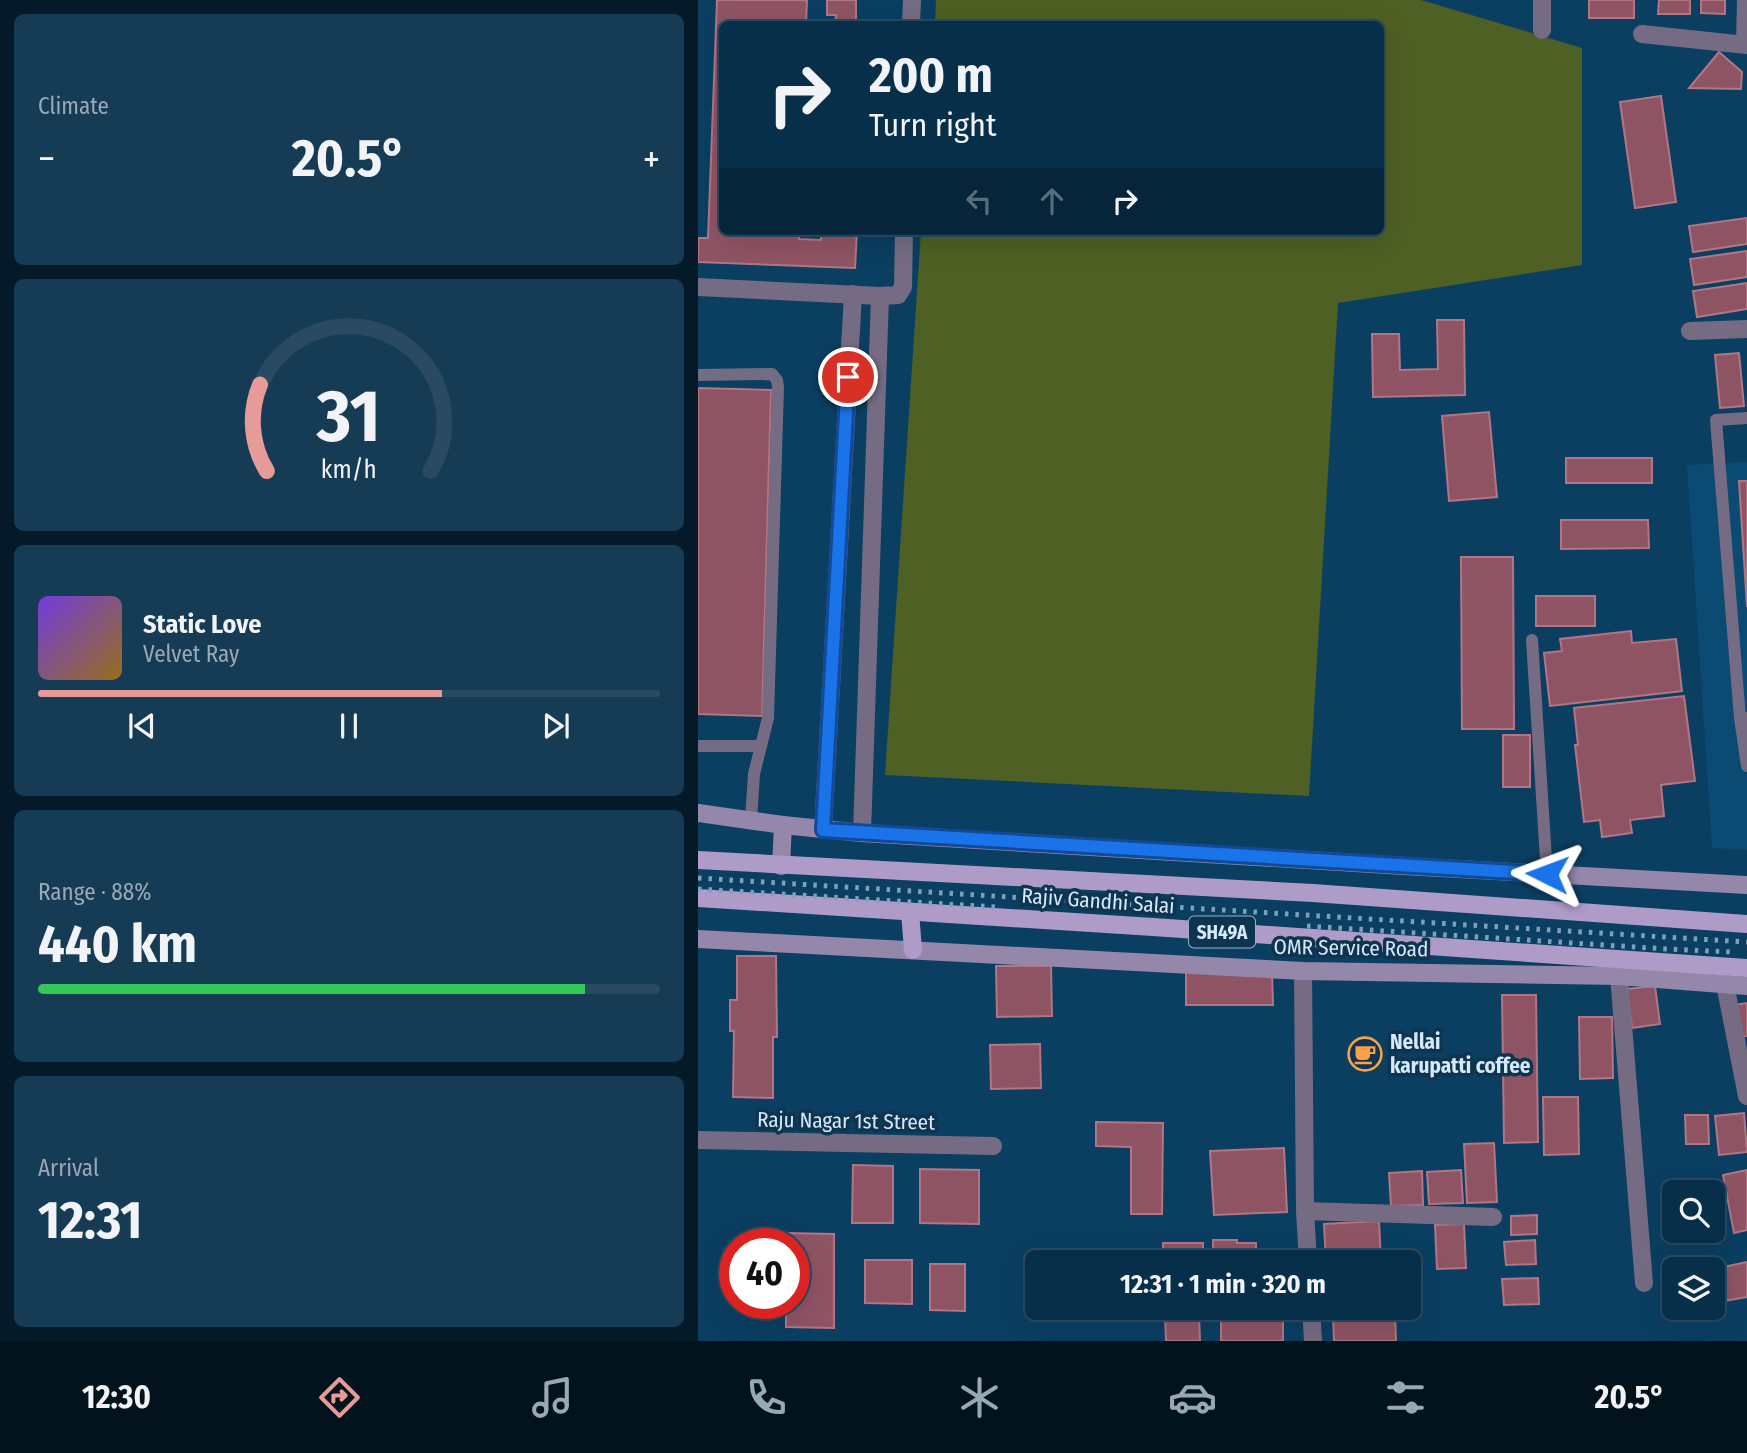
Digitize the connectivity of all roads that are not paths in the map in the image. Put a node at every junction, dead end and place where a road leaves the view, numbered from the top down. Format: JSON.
{"nodes":[{"id":1,"x":912,"y":0,"type":"edge"},
{"id":2,"x":1542,"y":0,"type":"edge"},
{"id":3,"x":1746,"y":0,"type":"edge"},
{"id":4,"x":912,"y":21,"type":"edge"},
{"id":5,"x":1542,"y":30,"type":"dead end"},
{"id":6,"x":1642,"y":34,"type":"dead end"},
{"id":7,"x":1746,"y":45,"type":"edge"},
{"id":8,"x":904,"y":235,"type":"edge"},
{"id":9,"x":698,"y":287,"type":"edge"},
{"id":10,"x":853,"y":294,"type":"junction"},
{"id":11,"x":880,"y":296,"type":"junction"},
{"id":12,"x":1747,"y":329,"type":"edge"},
{"id":13,"x":1690,"y":331,"type":"dead end"},
{"id":14,"x":698,"y":375,"type":"edge"},
{"id":15,"x":1747,"y":418,"type":"edge"},
{"id":16,"x":1532,"y":640,"type":"dead end"},
{"id":17,"x":1744,"y":718,"type":"edge"},
{"id":18,"x":698,"y":746,"type":"edge"},
{"id":19,"x":761,"y":746,"type":"junction"},
{"id":20,"x":1747,"y":766,"type":"edge"},
{"id":21,"x":698,"y":813,"type":"edge"},
{"id":22,"x":751,"y":820,"type":"junction"},
{"id":23,"x":783,"y":825,"type":"junction"},
{"id":24,"x":823,"y":830,"type":"junction"},
{"id":25,"x":862,"y":833,"type":"junction"},
{"id":26,"x":698,"y":860,"type":"edge"},
{"id":27,"x":781,"y":866,"type":"junction"},
{"id":28,"x":1547,"y":874,"type":"junction"},
{"id":29,"x":1747,"y":885,"type":"edge"},
{"id":30,"x":698,"y":898,"type":"edge"},
{"id":31,"x":910,"y":912,"type":"junction"},
{"id":32,"x":1747,"y":924,"type":"edge"},
{"id":33,"x":698,"y":939,"type":"edge"},
{"id":34,"x":913,"y":950,"type":"junction"},
{"id":35,"x":1747,"y":968,"type":"edge"},
{"id":36,"x":1303,"y":971,"type":"junction"},
{"id":37,"x":1619,"y":976,"type":"junction"},
{"id":38,"x":1725,"y":984,"type":"junction"},
{"id":39,"x":1747,"y":986,"type":"edge"},
{"id":40,"x":1747,"y":1096,"type":"edge"},
{"id":41,"x":698,"y":1140,"type":"edge"},
{"id":42,"x":993,"y":1146,"type":"dead end"},
{"id":43,"x":1305,"y":1211,"type":"junction"},
{"id":44,"x":1493,"y":1217,"type":"dead end"},
{"id":45,"x":1307,"y":1250,"type":"edge"},
{"id":46,"x":1644,"y":1283,"type":"dead end"},
{"id":47,"x":1312,"y":1320,"type":"edge"},
{"id":48,"x":1313,"y":1341,"type":"edge"}],
"edges":[{"from":1,"to":4,"type":"street"},
{"from":2,"to":5,"type":"street"},
{"from":3,"to":7,"type":"street"},
{"from":6,"to":7,"type":"street"},
{"from":8,"to":11,"type":"street"},
{"from":9,"to":10,"type":"street"},
{"from":10,"to":11,"type":"street"},
{"from":10,"to":24,"type":"street"},
{"from":11,"to":25,"type":"street"},
{"from":12,"to":13,"type":"street"},
{"from":14,"to":19,"type":"lane"},
{"from":15,"to":17,"type":"lane"},
{"from":16,"to":28,"type":"lane"},
{"from":17,"to":20,"type":"lane"},
{"from":18,"to":19,"type":"lane"},
{"from":19,"to":22,"type":"lane"},
{"from":21,"to":22,"type":"street"},
{"from":22,"to":23,"type":"street"},
{"from":23,"to":24,"type":"street"},
{"from":23,"to":27,"type":"street"},
{"from":24,"to":25,"type":"street"},
{"from":25,"to":28,"type":"street"},
{"from":26,"to":27,"type":"main road","name":"Rajiv Gandhi Salai","number":"SH49A"},
{"from":27,"to":32,"type":"main road","name":"Rajiv Gandhi Salai","number":"SH49A"},
{"from":28,"to":29,"type":"street"},
{"from":30,"to":31,"type":"main road","name":"Rajiv Gandhi Salai","number":"SH49A"},
{"from":31,"to":34,"type":"main road"},
{"from":31,"to":35,"type":"main road","name":"Rajiv Gandhi Salai","number":"SH49A"},
{"from":33,"to":34,"type":"street","name":"OMR Service Road"},
{"from":34,"to":36,"type":"street","name":"OMR Service Road"},
{"from":36,"to":37,"type":"street","name":"OMR Service Road"},
{"from":36,"to":43,"type":"street"},
{"from":37,"to":38,"type":"street","name":"OMR Service Road"},
{"from":37,"to":46,"type":"street"},
{"from":38,"to":39,"type":"street","name":"OMR Service Road"},
{"from":38,"to":40,"type":"street"},
{"from":41,"to":42,"type":"street","name":"Raju Nagar 1st Street"},
{"from":43,"to":44,"type":"street"},
{"from":43,"to":45,"type":"street"},
{"from":47,"to":48,"type":"street"}]}
